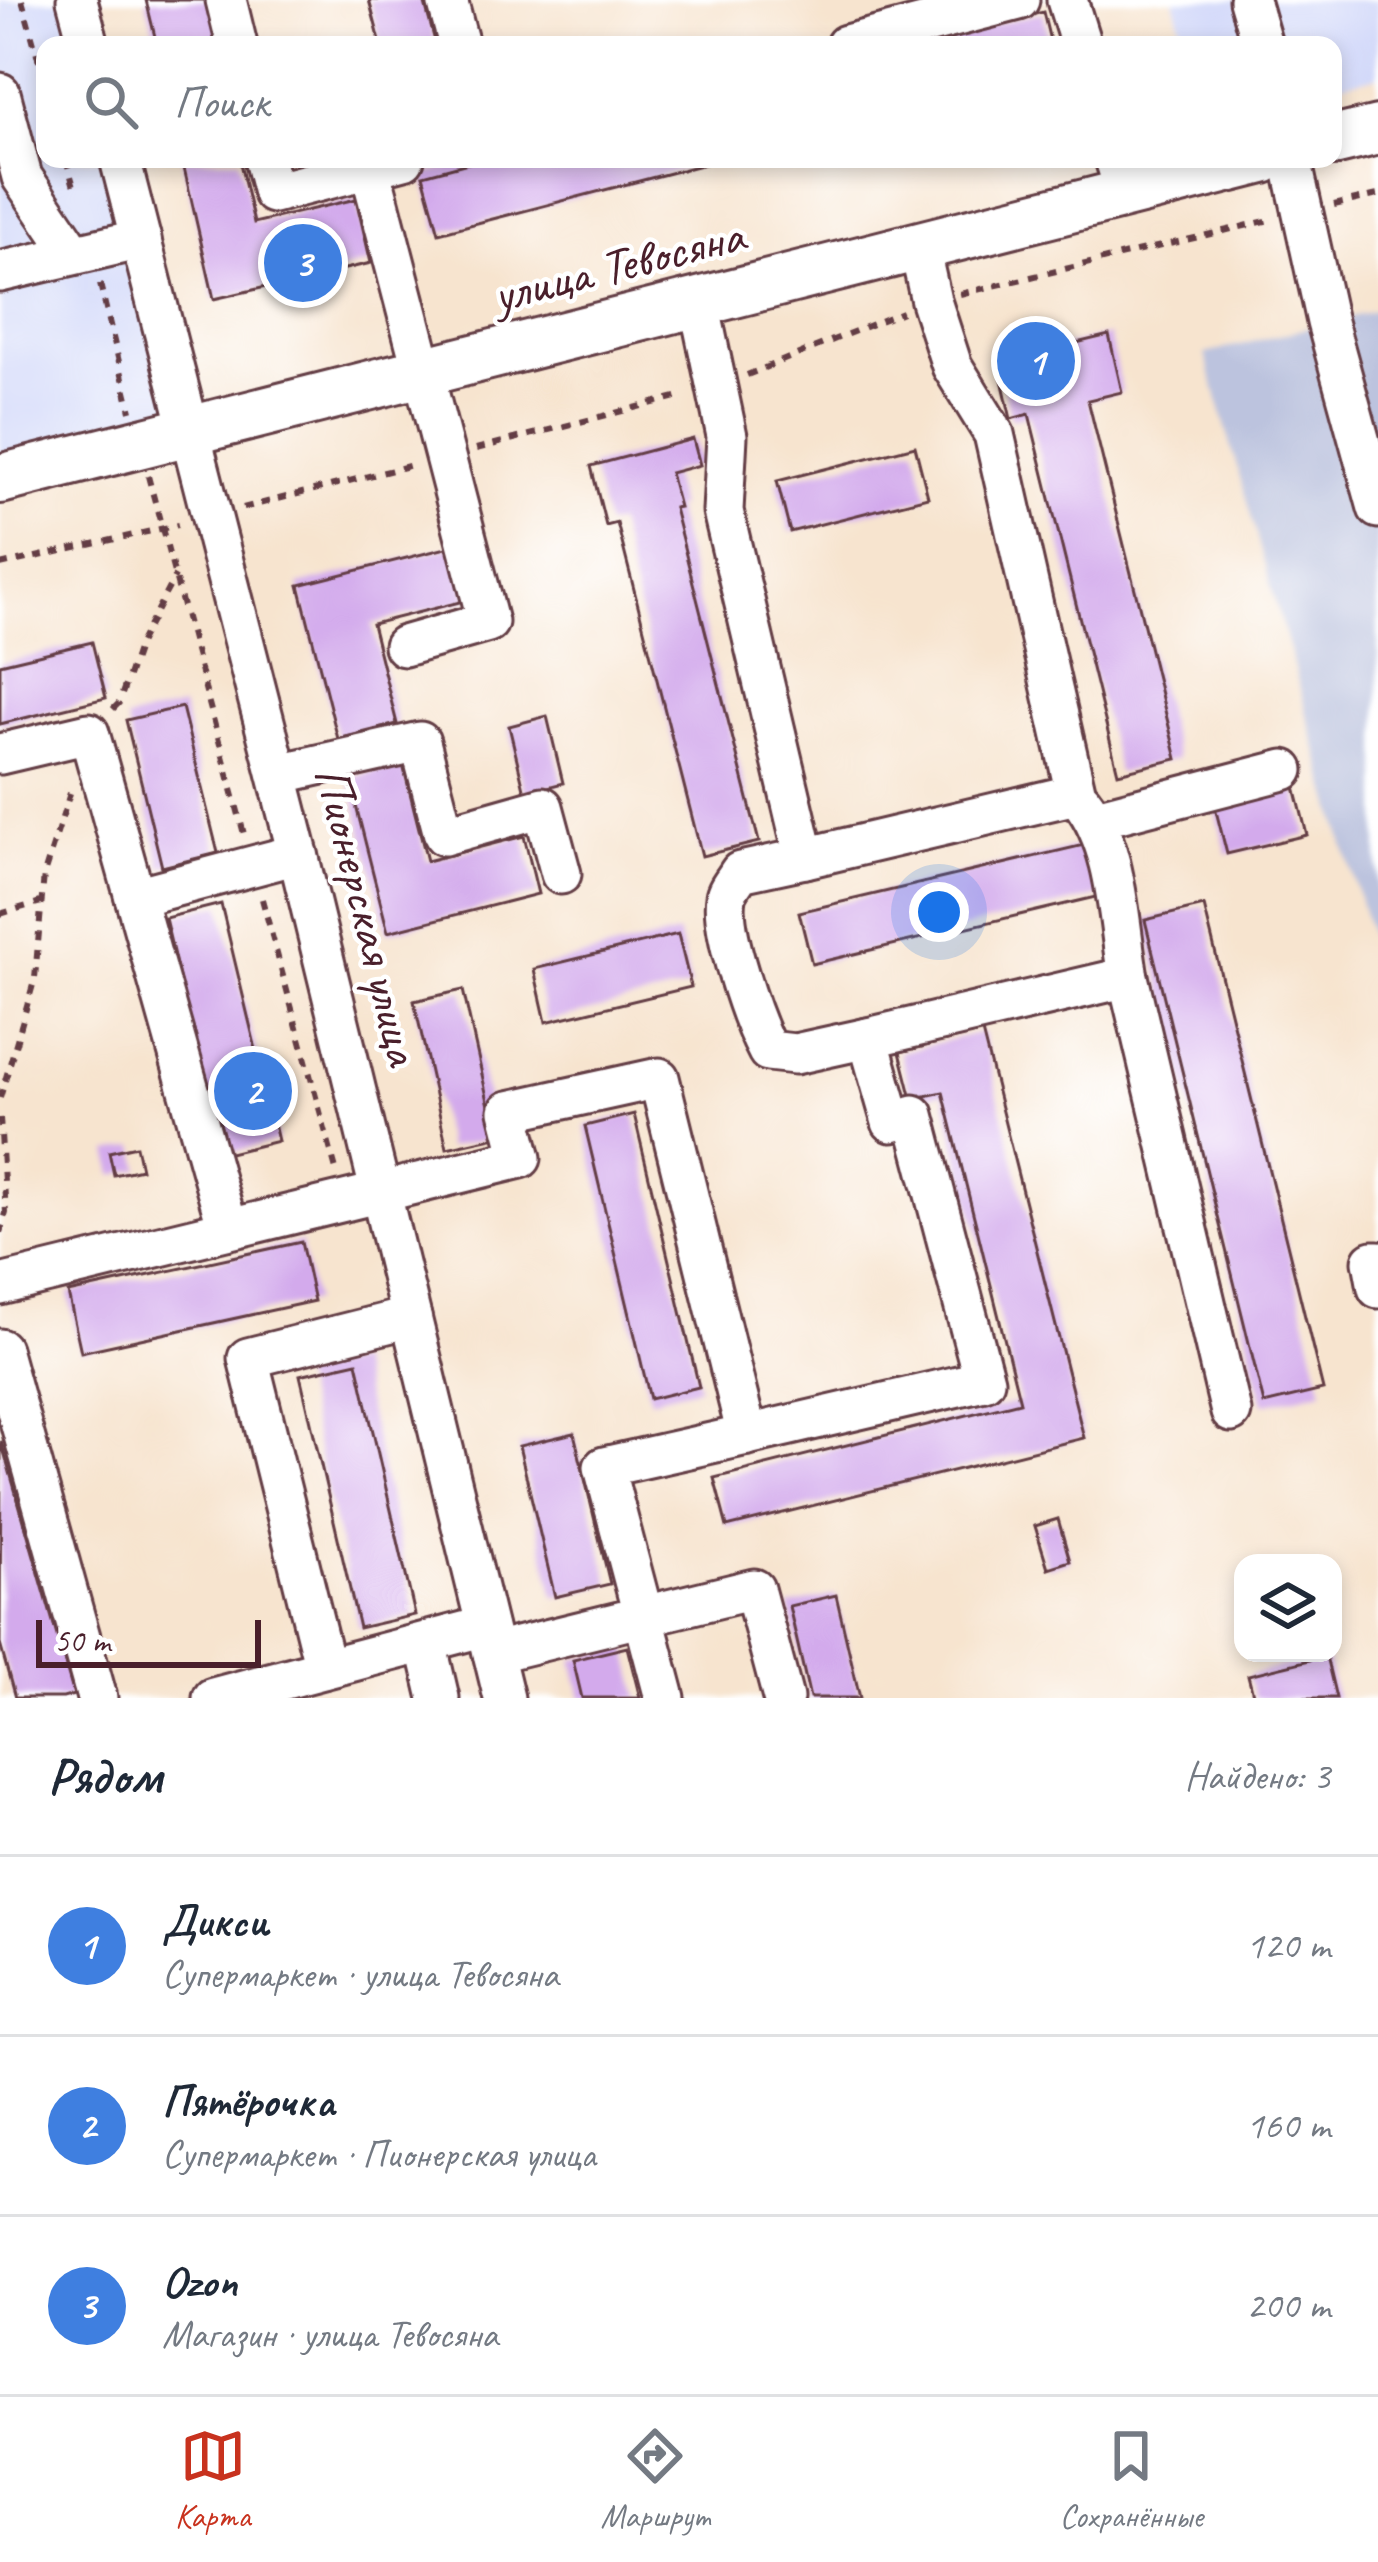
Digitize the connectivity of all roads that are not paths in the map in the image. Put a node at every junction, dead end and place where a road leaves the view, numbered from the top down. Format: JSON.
{"nodes":[{"id":1,"x":77,"y":0,"type":"edge"},
{"id":2,"x":226,"y":0,"type":"edge"},
{"id":3,"x":447,"y":0,"type":"edge"},
{"id":4,"x":1019,"y":0,"type":"edge"},
{"id":5,"x":1067,"y":0,"type":"edge"},
{"id":6,"x":1249,"y":0,"type":"edge"},
{"id":7,"x":952,"y":8,"type":"edge"},
{"id":8,"x":87,"y":36,"type":"edge"},
{"id":9,"x":235,"y":36,"type":"edge"},
{"id":10,"x":457,"y":36,"type":"edge"},
{"id":11,"x":872,"y":36,"type":"edge"},
{"id":12,"x":1078,"y":36,"type":"edge"},
{"id":13,"x":1259,"y":36,"type":"edge"},
{"id":14,"x":0,"y":93,"type":"edge"},
{"id":15,"x":1378,"y":130,"type":"edge"},
{"id":16,"x":1342,"y":139,"type":"edge"},
{"id":17,"x":122,"y":168,"type":"edge"},
{"id":18,"x":267,"y":168,"type":"edge"},
{"id":19,"x":368,"y":168,"type":"edge"},
{"id":20,"x":388,"y":168,"type":"edge"},
{"id":21,"x":1187,"y":168,"type":"edge"},
{"id":22,"x":1293,"y":168,"type":"edge"},
{"id":23,"x":1120,"y":176,"type":"edge"},
{"id":24,"x":142,"y":239,"type":"junction"},
{"id":25,"x":919,"y":247,"type":"junction"},
{"id":26,"x":82,"y":252,"type":"junction"},
{"id":27,"x":0,"y":272,"type":"edge"},
{"id":28,"x":699,"y":303,"type":"junction"},
{"id":29,"x":424,"y":372,"type":"junction"},
{"id":30,"x":191,"y":434,"type":"junction"},
{"id":31,"x":0,"y":479,"type":"edge"},
{"id":32,"x":1378,"y":508,"type":"edge"},
{"id":33,"x":404,"y":646,"type":"dead end"},
{"id":34,"x":0,"y":754,"type":"edge"},
{"id":35,"x":1284,"y":770,"type":"dead end"},
{"id":36,"x":278,"y":775,"type":"junction"},
{"id":37,"x":1086,"y":807,"type":"junction"},
{"id":38,"x":298,"y":854,"type":"junction"},
{"id":39,"x":805,"y":858,"type":"junction"},
{"id":40,"x":561,"y":874,"type":"dead end"},
{"id":41,"x":135,"y":897,"type":"junction"},
{"id":42,"x":1128,"y":977,"type":"junction"},
{"id":43,"x":868,"y":1038,"type":"junction"},
{"id":44,"x":363,"y":1197,"type":"junction"},
{"id":45,"x":228,"y":1229,"type":"junction"},
{"id":46,"x":1378,"y":1261,"type":"edge"},
{"id":47,"x":0,"y":1285,"type":"edge"},
{"id":48,"x":1378,"y":1288,"type":"edge"},
{"id":49,"x":411,"y":1317,"type":"junction"},
{"id":50,"x":0,"y":1349,"type":"edge"},
{"id":51,"x":1231,"y":1412,"type":"dead end"},
{"id":52,"x":747,"y":1435,"type":"junction"},
{"id":53,"x":644,"y":1616,"type":"junction"},
{"id":54,"x":489,"y":1639,"type":"junction"},
{"id":55,"x":426,"y":1643,"type":"junction"},
{"id":56,"x":325,"y":1668,"type":"junction"},
{"id":57,"x":97,"y":1698,"type":"edge"},
{"id":58,"x":213,"y":1698,"type":"edge"},
{"id":59,"x":439,"y":1698,"type":"edge"},
{"id":60,"x":504,"y":1698,"type":"edge"},
{"id":61,"x":665,"y":1698,"type":"edge"},
{"id":62,"x":783,"y":1698,"type":"edge"}],
"edges":[{"from":1,"to":8,"type":"street"},
{"from":2,"to":9,"type":"street"},
{"from":3,"to":10,"type":"street"},
{"from":4,"to":7,"type":"street"},
{"from":5,"to":12,"type":"street"},
{"from":6,"to":13,"type":"street"},
{"from":7,"to":11,"type":"street"},
{"from":14,"to":26,"type":"street"},
{"from":15,"to":16,"type":"main road"},
{"from":17,"to":24,"type":"street","name":"Пионерская улица"},
{"from":18,"to":19,"type":"street"},
{"from":20,"to":29,"type":"street"},
{"from":21,"to":23,"type":"main road","name":"улица Тевосяна"},
{"from":22,"to":32,"type":"street"},
{"from":23,"to":25,"type":"main road","name":"улица Тевосяна"},
{"from":24,"to":26,"type":"street"},
{"from":24,"to":30,"type":"street","name":"Пионерская улица"},
{"from":25,"to":28,"type":"main road","name":"улица Тевосяна"},
{"from":25,"to":37,"type":"street"},
{"from":26,"to":27,"type":"street"},
{"from":28,"to":29,"type":"main road","name":"улица Тевосяна"},
{"from":28,"to":39,"type":"street"},
{"from":29,"to":30,"type":"main road","name":"улица Тевосяна"},
{"from":29,"to":33,"type":"street"},
{"from":30,"to":31,"type":"main road","name":"улица Тевосяна"},
{"from":30,"to":36,"type":"street","name":"Пионерская улица"},
{"from":34,"to":41,"type":"street"},
{"from":35,"to":37,"type":"street"},
{"from":36,"to":38,"type":"street","name":"Пионерская улица"},
{"from":36,"to":40,"type":"street"},
{"from":37,"to":39,"type":"street"},
{"from":37,"to":42,"type":"street"},
{"from":38,"to":41,"type":"street"},
{"from":38,"to":44,"type":"street","name":"Пионерская улица"},
{"from":39,"to":43,"type":"street"},
{"from":41,"to":45,"type":"street"},
{"from":42,"to":43,"type":"street"},
{"from":42,"to":51,"type":"street"},
{"from":43,"to":52,"type":"street"},
{"from":44,"to":45,"type":"street"},
{"from":44,"to":49,"type":"street","name":"Пионерская улица"},
{"from":44,"to":52,"type":"street"},
{"from":45,"to":47,"type":"street"},
{"from":46,"to":48,"type":"street"},
{"from":49,"to":54,"type":"street","name":"Пионерская улица"},
{"from":49,"to":56,"type":"street"},
{"from":50,"to":57,"type":"street"},
{"from":52,"to":53,"type":"street"},
{"from":53,"to":54,"type":"street"},
{"from":53,"to":61,"type":"street"},
{"from":53,"to":62,"type":"street"},
{"from":54,"to":55,"type":"street"},
{"from":54,"to":60,"type":"street","name":"Пионерская улица"},
{"from":55,"to":56,"type":"street"},
{"from":55,"to":59,"type":"street"},
{"from":56,"to":58,"type":"street"}]}
